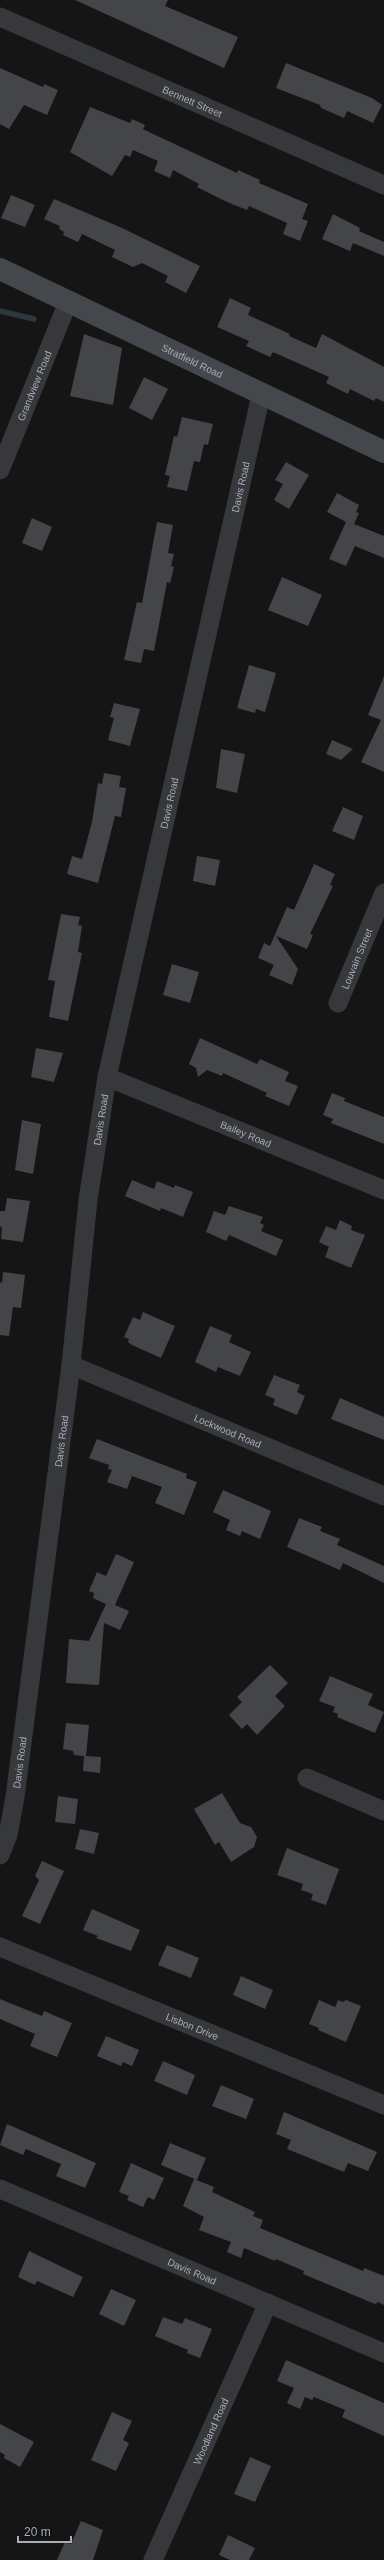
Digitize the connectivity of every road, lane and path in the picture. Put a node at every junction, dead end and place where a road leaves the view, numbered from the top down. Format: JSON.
{"nodes":[{"id":1,"x":0,"y":17,"type":"edge"},
{"id":2,"x":384,"y":185,"type":"edge"},
{"id":3,"x":0,"y":269,"type":"edge"},
{"id":4,"x":68,"y":302,"type":"junction"},
{"id":5,"x":261,"y":395,"type":"junction"},
{"id":6,"x":384,"y":452,"type":"edge"},
{"id":7,"x":0,"y":470,"type":"edge"},
{"id":8,"x":384,"y":893,"type":"edge"},
{"id":9,"x":338,"y":1003,"type":"dead end"},
{"id":10,"x":107,"y":1077,"type":"junction"},
{"id":11,"x":384,"y":1190,"type":"edge"},
{"id":12,"x":71,"y":1365,"type":"junction"},
{"id":13,"x":384,"y":1496,"type":"edge"},
{"id":14,"x":307,"y":1778,"type":"dead end"},
{"id":15,"x":384,"y":1811,"type":"edge"},
{"id":16,"x":0,"y":1855,"type":"edge"},
{"id":17,"x":0,"y":1947,"type":"edge"},
{"id":18,"x":384,"y":2105,"type":"edge"},
{"id":19,"x":0,"y":2189,"type":"edge"},
{"id":20,"x":268,"y":2303,"type":"junction"},
{"id":21,"x":384,"y":2353,"type":"edge"},
{"id":22,"x":153,"y":2560,"type":"edge"}],
"edges":[{"from":1,"to":2,"type":"street","name":"Bennett Street"},
{"from":3,"to":4,"type":"main road","name":"Stratfield Road"},
{"from":4,"to":5,"type":"main road","name":"Stratfield Road"},
{"from":4,"to":7,"type":"street","name":"Grandview Road"},
{"from":5,"to":6,"type":"main road","name":"Stratfield Road"},
{"from":5,"to":10,"type":"street","name":"Davis Road"},
{"from":8,"to":9,"type":"street","name":"Louvain Street"},
{"from":10,"to":11,"type":"street","name":"Bailey Road"},
{"from":10,"to":12,"type":"street","name":"Davis Road"},
{"from":12,"to":13,"type":"street","name":"Lockwood Road"},
{"from":12,"to":16,"type":"street","name":"Davis Road"},
{"from":14,"to":15,"type":"street"},
{"from":17,"to":18,"type":"street","name":"Lisbon Drive"},
{"from":19,"to":20,"type":"street","name":"Davis Road"},
{"from":20,"to":21,"type":"street","name":"Davis Road"},
{"from":20,"to":22,"type":"street","name":"Woodland Road"}]}
